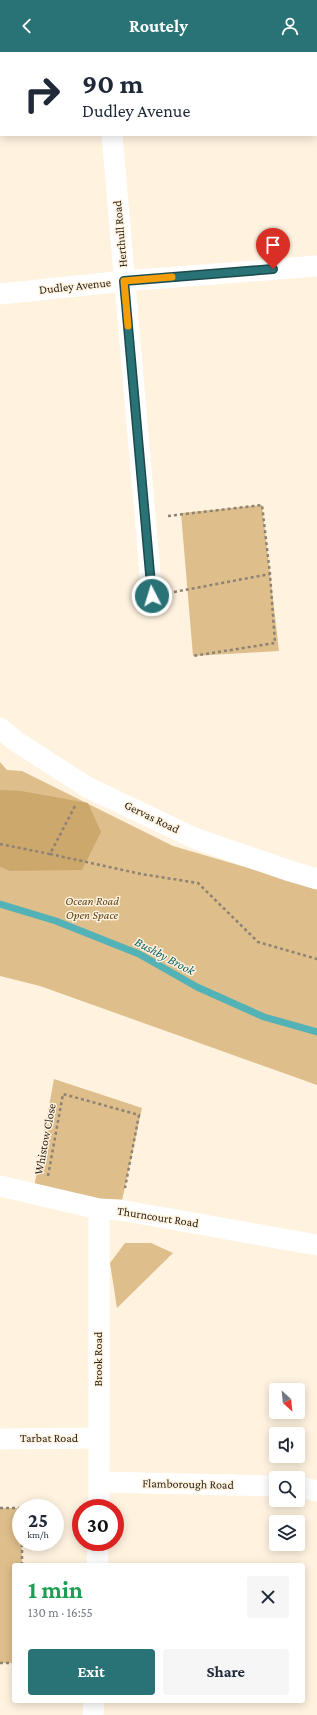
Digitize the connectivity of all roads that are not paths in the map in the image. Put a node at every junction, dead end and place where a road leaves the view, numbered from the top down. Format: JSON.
{"nodes":[{"id":1,"x":112,"y":136,"type":"edge"},
{"id":2,"x":317,"y":266,"type":"edge"},
{"id":3,"x":124,"y":281,"type":"junction"},
{"id":4,"x":0,"y":294,"type":"edge"},
{"id":5,"x":152,"y":596,"type":"road end"},
{"id":6,"x":0,"y":728,"type":"edge"},
{"id":7,"x":317,"y":879,"type":"edge"},
{"id":8,"x":0,"y":1186,"type":"edge"},
{"id":9,"x":99,"y":1209,"type":"junction"},
{"id":10,"x":317,"y":1245,"type":"edge"},
{"id":11,"x":98,"y":1438,"type":"junction"},
{"id":12,"x":0,"y":1439,"type":"edge"},
{"id":13,"x":99,"y":1482,"type":"junction"},
{"id":14,"x":269,"y":1486,"type":"edge"},
{"id":15,"x":305,"y":1488,"type":"edge"},
{"id":16,"x":317,"y":1491,"type":"edge"},
{"id":17,"x":98,"y":1499,"type":"edge"},
{"id":18,"x":98,"y":1551,"type":"edge"},
{"id":19,"x":97,"y":1563,"type":"edge"},
{"id":20,"x":94,"y":1703,"type":"edge"},
{"id":21,"x":93,"y":1715,"type":"edge"}],
"edges":[{"from":1,"to":3,"type":"street","name":"Herthull Road"},
{"from":2,"to":3,"type":"street","name":"Dudley Avenue"},
{"from":3,"to":4,"type":"street","name":"Dudley Avenue"},
{"from":3,"to":5,"type":"street","name":"Herthull Road"},
{"from":6,"to":7,"type":"street","name":"Gervas Road"},
{"from":8,"to":9,"type":"street","name":"Thurncourt Road"},
{"from":9,"to":10,"type":"street","name":"Thurncourt Road"},
{"from":9,"to":11,"type":"street","name":"Brook Road"},
{"from":11,"to":12,"type":"street","name":"Tarbat Road"},
{"from":11,"to":13,"type":"street","name":"Brook Road"},
{"from":13,"to":14,"type":"street","name":"Flamborough Road"},
{"from":13,"to":17,"type":"street","name":"Brook Road"},
{"from":15,"to":16,"type":"street"},
{"from":18,"to":19,"type":"street"},
{"from":20,"to":21,"type":"street"}]}
